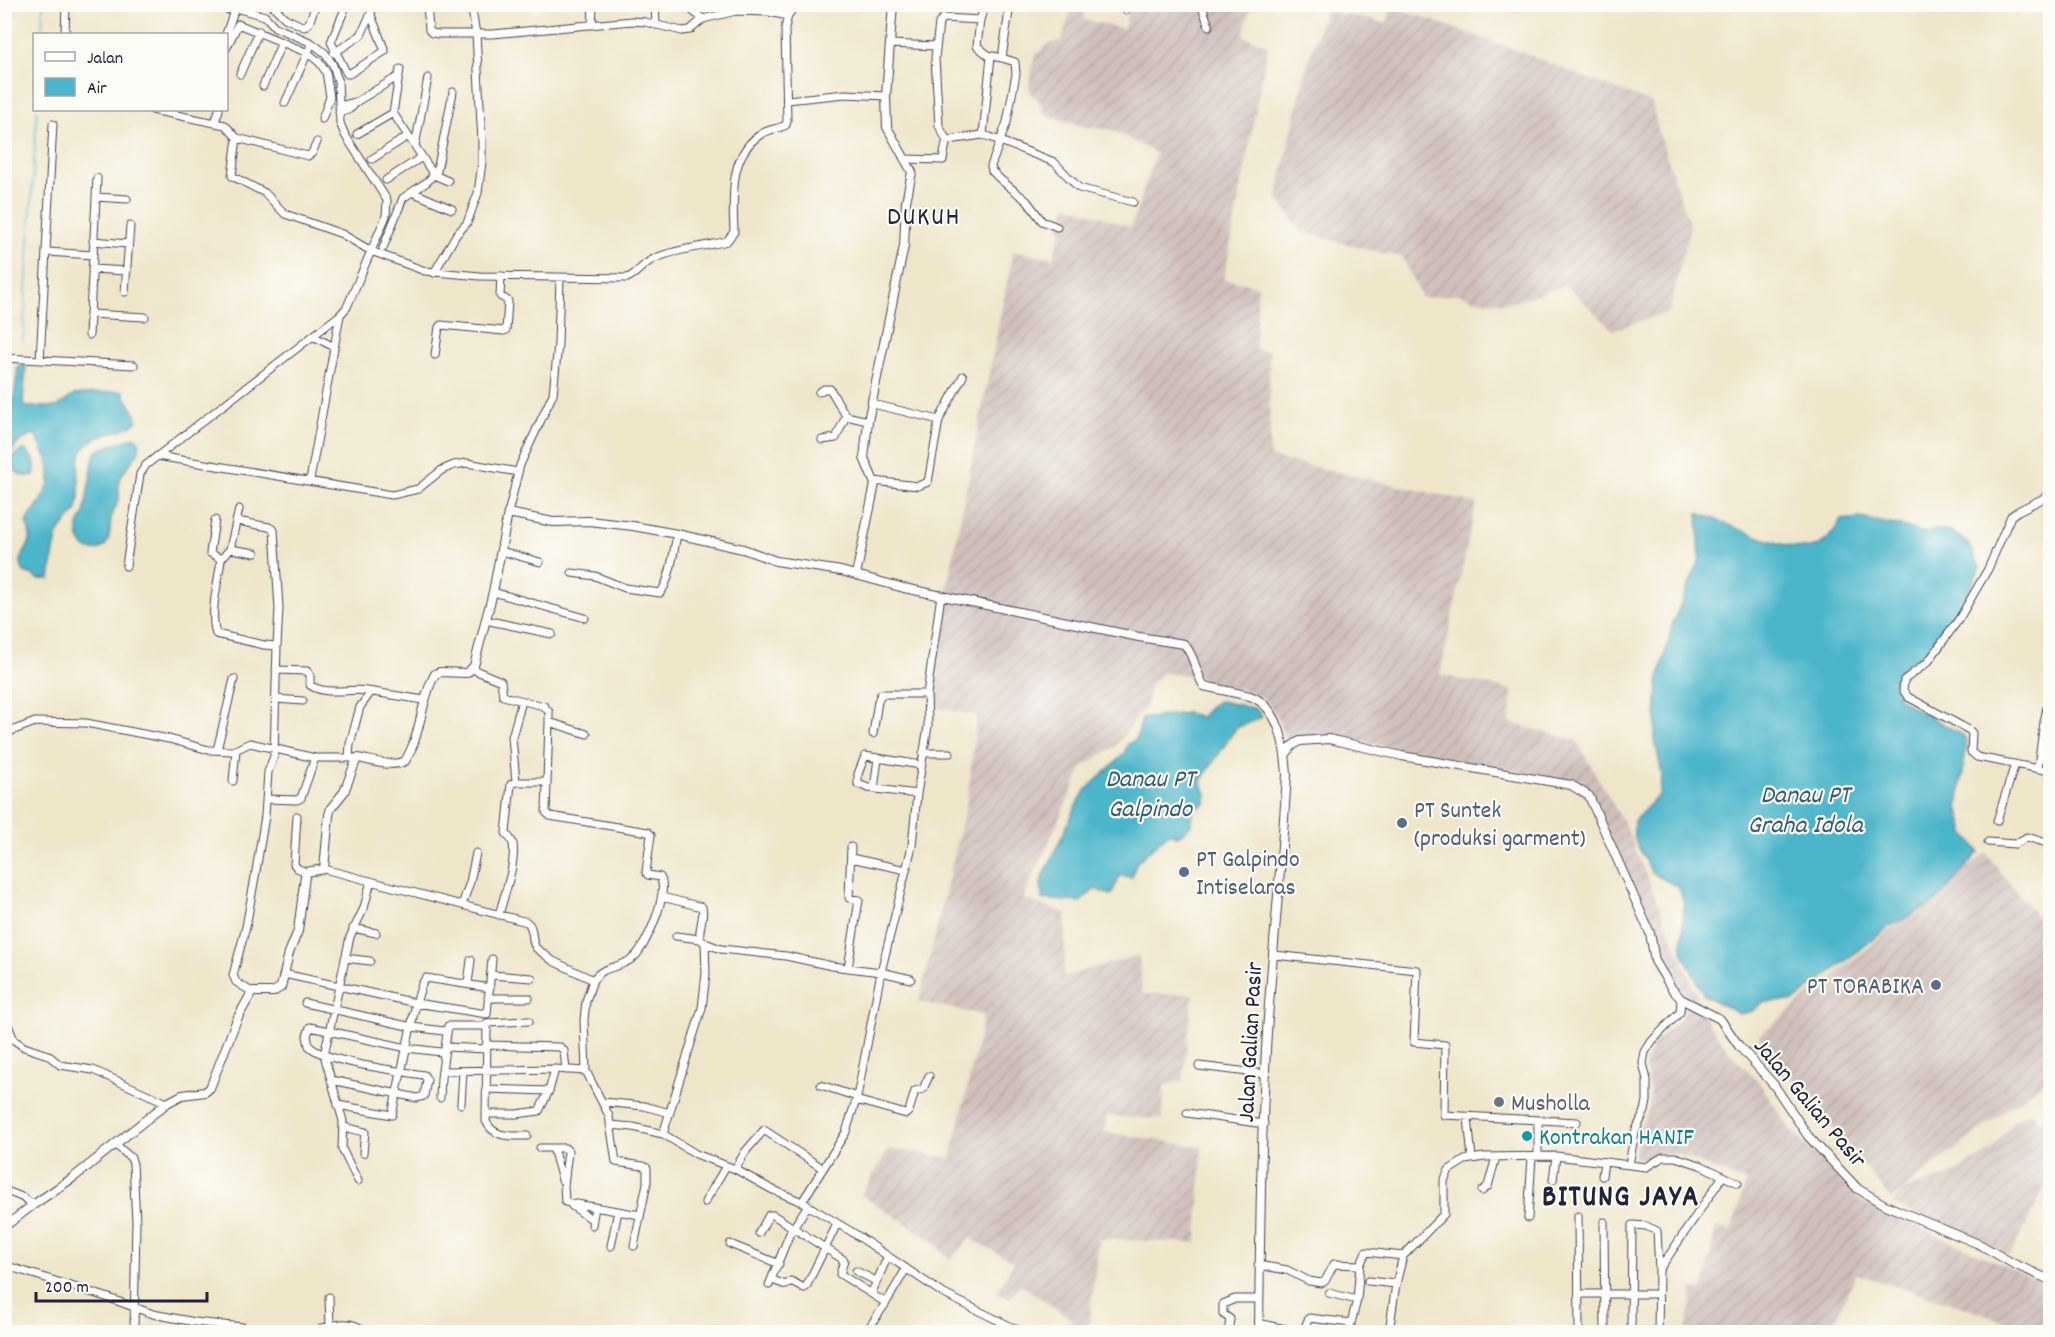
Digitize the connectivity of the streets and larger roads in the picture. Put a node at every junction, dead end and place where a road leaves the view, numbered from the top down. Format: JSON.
{"nodes":[{"id":1,"x":66,"y":4,"type":"edge"},
{"id":2,"x":206,"y":4,"type":"edge"},
{"id":3,"x":316,"y":4,"type":"edge"},
{"id":4,"x":347,"y":4,"type":"edge"},
{"id":5,"x":375,"y":4,"type":"edge"},
{"id":6,"x":427,"y":4,"type":"edge"},
{"id":7,"x":471,"y":4,"type":"edge"},
{"id":8,"x":593,"y":4,"type":"edge"},
{"id":9,"x":655,"y":4,"type":"edge"},
{"id":10,"x":678,"y":4,"type":"edge"},
{"id":11,"x":796,"y":4,"type":"edge"},
{"id":12,"x":893,"y":4,"type":"edge"},
{"id":13,"x":985,"y":4,"type":"edge"},
{"id":14,"x":994,"y":4,"type":"edge"},
{"id":15,"x":1202,"y":4,"type":"edge"},
{"id":16,"x":235,"y":6,"type":"edge"},
{"id":17,"x":276,"y":6,"type":"edge"},
{"id":18,"x":690,"y":7,"type":"edge"},
{"id":19,"x":1010,"y":7,"type":"edge"},
{"id":20,"x":770,"y":8,"type":"edge"},
{"id":21,"x":371,"y":15,"type":"junction"},
{"id":22,"x":788,"y":16,"type":"junction"},
{"id":23,"x":703,"y":19,"type":"junction"},
{"id":24,"x":980,"y":20,"type":"junction"},
{"id":25,"x":592,"y":25,"type":"junction"},
{"id":26,"x":656,"y":25,"type":"junction"},
{"id":27,"x":1209,"y":26,"type":"dead end"},
{"id":28,"x":259,"y":32,"type":"junction"},
{"id":29,"x":65,"y":33,"type":"edge"},
{"id":30,"x":226,"y":33,"type":"edge"},
{"id":31,"x":476,"y":34,"type":"junction"},
{"id":32,"x":282,"y":42,"type":"junction"},
{"id":33,"x":312,"y":43,"type":"junction"},
{"id":34,"x":890,"y":44,"type":"junction"},
{"id":35,"x":228,"y":45,"type":"edge"},
{"id":36,"x":936,"y":46,"type":"junction"},
{"id":37,"x":336,"y":52,"type":"junction"},
{"id":38,"x":308,"y":53,"type":"junction"},
{"id":39,"x":991,"y":56,"type":"junction"},
{"id":40,"x":328,"y":57,"type":"junction"},
{"id":41,"x":1002,"y":58,"type":"junction"},
{"id":42,"x":240,"y":74,"type":"dead end"},
{"id":43,"x":428,"y":78,"type":"dead end"},
{"id":44,"x":262,"y":86,"type":"dead end"},
{"id":45,"x":453,"y":92,"type":"dead end"},
{"id":46,"x":886,"y":96,"type":"junction"},
{"id":47,"x":787,"y":100,"type":"junction"},
{"id":48,"x":285,"y":103,"type":"dead end"},
{"id":49,"x":339,"y":109,"type":"junction"},
{"id":50,"x":157,"y":111,"type":"edge"},
{"id":51,"x":219,"y":111,"type":"edge"},
{"id":52,"x":393,"y":113,"type":"junction"},
{"id":53,"x":322,"y":120,"type":"dead end"},
{"id":54,"x":215,"y":122,"type":"junction"},
{"id":55,"x":53,"y":124,"type":"dead end"},
{"id":56,"x":357,"y":134,"type":"dead end"},
{"id":57,"x":983,"y":135,"type":"junction"},
{"id":58,"x":408,"y":136,"type":"junction"},
{"id":59,"x":237,"y":138,"type":"junction"},
{"id":60,"x":316,"y":141,"type":"dead end"},
{"id":61,"x":947,"y":141,"type":"junction"},
{"id":62,"x":1000,"y":141,"type":"junction"},
{"id":63,"x":415,"y":146,"type":"junction"},
{"id":64,"x":422,"y":157,"type":"junction"},
{"id":65,"x":372,"y":159,"type":"dead end"},
{"id":66,"x":904,"y":159,"type":"junction"},
{"id":67,"x":434,"y":176,"type":"junction"},
{"id":68,"x":97,"y":178,"type":"dead end"},
{"id":69,"x":386,"y":180,"type":"dead end"},
{"id":70,"x":448,"y":181,"type":"dead end"},
{"id":71,"x":412,"y":192,"type":"junction"},
{"id":72,"x":96,"y":197,"type":"junction"},
{"id":73,"x":127,"y":199,"type":"dead end"},
{"id":74,"x":1133,"y":202,"type":"dead end"},
{"id":75,"x":452,"y":209,"type":"dead end"},
{"id":76,"x":130,"y":226,"type":"dead end"},
{"id":77,"x":1057,"y":227,"type":"dead end"},
{"id":78,"x":93,"y":241,"type":"junction"},
{"id":79,"x":129,"y":243,"type":"junction"},
{"id":80,"x":383,"y":248,"type":"dead end"},
{"id":81,"x":371,"y":250,"type":"junction"},
{"id":82,"x":47,"y":252,"type":"junction"},
{"id":83,"x":93,"y":255,"type":"junction"},
{"id":84,"x":92,"y":269,"type":"junction"},
{"id":85,"x":127,"y":271,"type":"junction"},
{"id":86,"x":434,"y":273,"type":"junction"},
{"id":87,"x":501,"y":276,"type":"junction"},
{"id":88,"x":560,"y":278,"type":"junction"},
{"id":89,"x":125,"y":292,"type":"dead end"},
{"id":90,"x":90,"y":314,"type":"junction"},
{"id":91,"x":339,"y":315,"type":"junction"},
{"id":92,"x":145,"y":317,"type":"dead end"},
{"id":93,"x":89,"y":335,"type":"dead end"},
{"id":94,"x":313,"y":336,"type":"junction"},
{"id":95,"x":334,"y":347,"type":"junction"},
{"id":96,"x":4,"y":352,"type":"edge"},
{"id":97,"x":435,"y":355,"type":"dead end"},
{"id":98,"x":5,"y":358,"type":"edge"},
{"id":99,"x":40,"y":360,"type":"junction"},
{"id":100,"x":134,"y":365,"type":"dead end"},
{"id":101,"x":963,"y":376,"type":"dead end"},
{"id":102,"x":819,"y":392,"type":"dead end"},
{"id":103,"x":873,"y":404,"type":"junction"},
{"id":104,"x":846,"y":416,"type":"junction"},
{"id":105,"x":939,"y":420,"type":"junction"},
{"id":106,"x":868,"y":421,"type":"junction"},
{"id":107,"x":822,"y":440,"type":"dead end"},
{"id":108,"x":158,"y":456,"type":"junction"},
{"id":109,"x":518,"y":472,"type":"junction"},
{"id":110,"x":310,"y":480,"type":"junction"},
{"id":111,"x":874,"y":481,"type":"junction"},
{"id":112,"x":2050,"y":495,"type":"edge"},
{"id":113,"x":239,"y":509,"type":"dead end"},
{"id":114,"x":508,"y":513,"type":"junction"},
{"id":115,"x":215,"y":520,"type":"dead end"},
{"id":116,"x":237,"y":521,"type":"junction"},
{"id":117,"x":677,"y":534,"type":"junction"},
{"id":118,"x":230,"y":549,"type":"junction"},
{"id":119,"x":501,"y":551,"type":"junction"},
{"id":120,"x":255,"y":553,"type":"dead end"},
{"id":121,"x":221,"y":559,"type":"junction"},
{"id":122,"x":540,"y":561,"type":"dead end"},
{"id":123,"x":126,"y":566,"type":"dead end"},
{"id":124,"x":572,"y":573,"type":"dead end"},
{"id":125,"x":856,"y":575,"type":"junction"},
{"id":126,"x":493,"y":592,"type":"junction"},
{"id":127,"x":941,"y":595,"type":"junction"},
{"id":128,"x":585,"y":618,"type":"dead end"},
{"id":129,"x":486,"y":620,"type":"junction"},
{"id":130,"x":552,"y":634,"type":"dead end"},
{"id":131,"x":278,"y":646,"type":"junction"},
{"id":132,"x":472,"y":669,"type":"junction"},
{"id":133,"x":276,"y":670,"type":"junction"},
{"id":134,"x":234,"y":679,"type":"dead end"},
{"id":135,"x":371,"y":692,"type":"junction"},
{"id":136,"x":927,"y":694,"type":"junction"},
{"id":137,"x":2050,"y":694,"type":"edge"},
{"id":138,"x":276,"y":699,"type":"junction"},
{"id":139,"x":424,"y":700,"type":"junction"},
{"id":140,"x":303,"y":701,"type":"dead end"},
{"id":141,"x":522,"y":701,"type":"junction"},
{"id":142,"x":549,"y":722,"type":"junction"},
{"id":143,"x":2047,"y":723,"type":"edge"},
{"id":144,"x":4,"y":732,"type":"edge"},
{"id":145,"x":587,"y":734,"type":"dead end"},
{"id":146,"x":873,"y":734,"type":"dead end"},
{"id":147,"x":217,"y":750,"type":"junction"},
{"id":148,"x":236,"y":750,"type":"junction"},
{"id":149,"x":274,"y":750,"type":"junction"},
{"id":150,"x":923,"y":753,"type":"junction"},
{"id":151,"x":950,"y":753,"type":"dead end"},
{"id":152,"x":1286,"y":754,"type":"junction"},
{"id":153,"x":315,"y":758,"type":"junction"},
{"id":154,"x":353,"y":758,"type":"junction"},
{"id":155,"x":878,"y":758,"type":"junction"},
{"id":156,"x":2015,"y":764,"type":"junction"},
{"id":157,"x":921,"y":765,"type":"junction"},
{"id":158,"x":2038,"y":767,"type":"junction"},
{"id":159,"x":2050,"y":771,"type":"edge"},
{"id":160,"x":233,"y":781,"type":"dead end"},
{"id":161,"x":516,"y":782,"type":"junction"},
{"id":162,"x":546,"y":782,"type":"junction"},
{"id":163,"x":874,"y":789,"type":"junction"},
{"id":164,"x":917,"y":794,"type":"junction"},
{"id":165,"x":266,"y":799,"type":"junction"},
{"id":166,"x":297,"y":816,"type":"dead end"},
{"id":167,"x":1997,"y":821,"type":"dead end"},
{"id":168,"x":1988,"y":843,"type":"dead end"},
{"id":169,"x":2050,"y":844,"type":"edge"},
{"id":170,"x":851,"y":847,"type":"dead end"},
{"id":171,"x":476,"y":853,"type":"dead end"},
{"id":172,"x":851,"y":858,"type":"junction"},
{"id":173,"x":324,"y":869,"type":"junction"},
{"id":174,"x":906,"y":870,"type":"junction"},
{"id":175,"x":306,"y":872,"type":"junction"},
{"id":176,"x":371,"y":881,"type":"junction"},
{"id":177,"x":662,"y":897,"type":"junction"},
{"id":178,"x":462,"y":905,"type":"junction"},
{"id":179,"x":499,"y":915,"type":"junction"},
{"id":180,"x":353,"y":928,"type":"junction"},
{"id":181,"x":376,"y":933,"type":"dead end"},
{"id":182,"x":676,"y":936,"type":"dead end"},
{"id":183,"x":703,"y":941,"type":"junction"},
{"id":184,"x":1274,"y":955,"type":"junction"},
{"id":185,"x":345,"y":958,"type":"junction"},
{"id":186,"x":492,"y":959,"type":"dead end"},
{"id":187,"x":471,"y":960,"type":"dead end"},
{"id":188,"x":370,"y":961,"type":"dead end"},
{"id":189,"x":848,"y":968,"type":"junction"},
{"id":190,"x":881,"y":972,"type":"junction"},
{"id":191,"x":284,"y":974,"type":"junction"},
{"id":192,"x":492,"y":975,"type":"junction"},
{"id":193,"x":532,"y":978,"type":"dead end"},
{"id":194,"x":911,"y":979,"type":"dead end"},
{"id":195,"x":592,"y":980,"type":"junction"},
{"id":196,"x":468,"y":984,"type":"junction"},
{"id":197,"x":339,"y":987,"type":"junction"},
{"id":198,"x":490,"y":988,"type":"junction"},
{"id":199,"x":252,"y":992,"type":"junction"},
{"id":200,"x":488,"y":998,"type":"junction"},
{"id":201,"x":529,"y":998,"type":"dead end"},
{"id":202,"x":1681,"y":999,"type":"junction"},
{"id":203,"x":305,"y":1003,"type":"dead end"},
{"id":204,"x":416,"y":1003,"type":"junction"},
{"id":205,"x":334,"y":1010,"type":"junction"},
{"id":206,"x":4,"y":1015,"type":"edge"},
{"id":207,"x":529,"y":1021,"type":"dead end"},
{"id":208,"x":486,"y":1026,"type":"junction"},
{"id":209,"x":411,"y":1027,"type":"junction"},
{"id":210,"x":330,"y":1030,"type":"junction"},
{"id":211,"x":444,"y":1031,"type":"dead end"},
{"id":212,"x":486,"y":1047,"type":"junction"},
{"id":213,"x":407,"y":1048,"type":"junction"},
{"id":214,"x":443,"y":1050,"type":"junction"},
{"id":215,"x":324,"y":1055,"type":"junction"},
{"id":216,"x":1199,"y":1066,"type":"dead end"},
{"id":217,"x":555,"y":1069,"type":"junction"},
{"id":218,"x":566,"y":1070,"type":"junction"},
{"id":219,"x":402,"y":1071,"type":"junction"},
{"id":220,"x":442,"y":1071,"type":"junction"},
{"id":221,"x":463,"y":1071,"type":"junction"},
{"id":222,"x":485,"y":1071,"type":"junction"},
{"id":223,"x":586,"y":1071,"type":"junction"},
{"id":224,"x":1266,"y":1074,"type":"junction"},
{"id":225,"x":929,"y":1076,"type":"dead end"},
{"id":226,"x":331,"y":1080,"type":"junction"},
{"id":227,"x":821,"y":1085,"type":"dead end"},
{"id":228,"x":486,"y":1089,"type":"junction"},
{"id":229,"x":549,"y":1090,"type":"junction"},
{"id":230,"x":397,"y":1094,"type":"junction"},
{"id":231,"x":440,"y":1098,"type":"dead end"},
{"id":232,"x":856,"y":1099,"type":"junction"},
{"id":233,"x":603,"y":1102,"type":"junction"},
{"id":234,"x":166,"y":1104,"type":"junction"},
{"id":235,"x":461,"y":1104,"type":"dead end"},
{"id":236,"x":338,"y":1105,"type":"junction"},
{"id":237,"x":670,"y":1113,"type":"junction"},
{"id":238,"x":1187,"y":1113,"type":"dead end"},
{"id":239,"x":486,"y":1114,"type":"junction"},
{"id":240,"x":1468,"y":1117,"type":"junction"},
{"id":241,"x":1538,"y":1121,"type":"junction"},
{"id":242,"x":1577,"y":1122,"type":"dead end"},
{"id":243,"x":1263,"y":1124,"type":"junction"},
{"id":244,"x":610,"y":1125,"type":"junction"},
{"id":245,"x":343,"y":1127,"type":"junction"},
{"id":246,"x":663,"y":1134,"type":"junction"},
{"id":247,"x":527,"y":1136,"type":"dead end"},
{"id":248,"x":115,"y":1144,"type":"junction"},
{"id":249,"x":540,"y":1148,"type":"dead end"},
{"id":250,"x":553,"y":1148,"type":"junction"},
{"id":251,"x":363,"y":1153,"type":"dead end"},
{"id":252,"x":1556,"y":1156,"type":"junction"},
{"id":253,"x":1496,"y":1157,"type":"junction"},
{"id":254,"x":1535,"y":1157,"type":"junction"},
{"id":255,"x":1472,"y":1159,"type":"junction"},
{"id":256,"x":1604,"y":1162,"type":"junction"},
{"id":257,"x":1629,"y":1165,"type":"junction"},
{"id":258,"x":726,"y":1166,"type":"junction"},
{"id":259,"x":822,"y":1168,"type":"junction"},
{"id":260,"x":735,"y":1169,"type":"junction"},
{"id":261,"x":1602,"y":1176,"type":"dead end"},
{"id":262,"x":1723,"y":1176,"type":"junction"},
{"id":263,"x":1553,"y":1180,"type":"dead end"},
{"id":264,"x":358,"y":1181,"type":"dead end"},
{"id":265,"x":1738,"y":1183,"type":"dead end"},
{"id":266,"x":564,"y":1186,"type":"junction"},
{"id":267,"x":4,"y":1190,"type":"edge"},
{"id":268,"x":1482,"y":1191,"type":"dead end"},
{"id":269,"x":705,"y":1202,"type":"dead end"},
{"id":270,"x":569,"y":1204,"type":"junction"},
{"id":271,"x":805,"y":1204,"type":"junction"},
{"id":272,"x":33,"y":1205,"type":"junction"},
{"id":273,"x":595,"y":1207,"type":"junction"},
{"id":274,"x":618,"y":1211,"type":"junction"},
{"id":275,"x":640,"y":1215,"type":"junction"},
{"id":276,"x":1578,"y":1216,"type":"dead end"},
{"id":277,"x":1528,"y":1218,"type":"dead end"},
{"id":278,"x":1604,"y":1222,"type":"dead end"},
{"id":279,"x":837,"y":1224,"type":"junction"},
{"id":280,"x":4,"y":1227,"type":"edge"},
{"id":281,"x":792,"y":1228,"type":"junction"},
{"id":282,"x":759,"y":1233,"type":"dead end"},
{"id":283,"x":730,"y":1244,"type":"dead end"},
{"id":284,"x":611,"y":1246,"type":"dead end"},
{"id":285,"x":634,"y":1246,"type":"dead end"},
{"id":286,"x":824,"y":1249,"type":"junction"},
{"id":287,"x":888,"y":1256,"type":"junction"},
{"id":288,"x":1403,"y":1256,"type":"junction"},
{"id":289,"x":779,"y":1264,"type":"junction"},
{"id":290,"x":4,"y":1265,"type":"edge"},
{"id":291,"x":1258,"y":1265,"type":"junction"},
{"id":292,"x":1360,"y":1265,"type":"junction"},
{"id":293,"x":906,"y":1269,"type":"junction"},
{"id":294,"x":1659,"y":1270,"type":"junction"},
{"id":295,"x":856,"y":1271,"type":"dead end"},
{"id":296,"x":2050,"y":1280,"type":"edge"},
{"id":297,"x":876,"y":1281,"type":"junction"},
{"id":298,"x":1368,"y":1281,"type":"dead end"},
{"id":299,"x":1396,"y":1284,"type":"junction"},
{"id":300,"x":872,"y":1292,"type":"junction"},
{"id":301,"x":1329,"y":1293,"type":"dead end"},
{"id":302,"x":1605,"y":1293,"type":"junction"},
{"id":303,"x":1580,"y":1294,"type":"junction"},
{"id":304,"x":1630,"y":1294,"type":"junction"},
{"id":305,"x":1658,"y":1294,"type":"junction"},
{"id":306,"x":329,"y":1297,"type":"dead end"},
{"id":307,"x":1258,"y":1299,"type":"junction"},
{"id":308,"x":1357,"y":1300,"type":"junction"},
{"id":309,"x":886,"y":1303,"type":"junction"},
{"id":310,"x":134,"y":1308,"type":"junction"},
{"id":311,"x":1351,"y":1323,"type":"junction"},
{"id":312,"x":330,"y":1326,"type":"junction"},
{"id":313,"x":322,"y":1328,"type":"dead end"},
{"id":314,"x":1259,"y":1328,"type":"edge"},
{"id":315,"x":230,"y":1329,"type":"edge"},
{"id":316,"x":134,"y":1332,"type":"edge"},
{"id":317,"x":254,"y":1332,"type":"edge"},
{"id":318,"x":366,"y":1332,"type":"edge"},
{"id":319,"x":866,"y":1332,"type":"edge"},
{"id":320,"x":1022,"y":1332,"type":"edge"},
{"id":321,"x":1228,"y":1332,"type":"edge"},
{"id":322,"x":1300,"y":1332,"type":"edge"},
{"id":323,"x":1350,"y":1332,"type":"edge"},
{"id":324,"x":1389,"y":1332,"type":"edge"},
{"id":325,"x":1579,"y":1332,"type":"edge"},
{"id":326,"x":1605,"y":1332,"type":"edge"},
{"id":327,"x":1631,"y":1332,"type":"edge"},
{"id":328,"x":1658,"y":1332,"type":"edge"}],
"edges":[{"from":1,"to":29,"type":"street"},
{"from":2,"to":16,"type":"street"},
{"from":3,"to":17,"type":"street"},
{"from":4,"to":37,"type":"street"},
{"from":5,"to":21,"type":"street"},
{"from":6,"to":31,"type":"street"},
{"from":7,"to":31,"type":"street"},
{"from":8,"to":25,"type":"street"},
{"from":9,"to":26,"type":"street"},
{"from":10,"to":18,"type":"street"},
{"from":11,"to":22,"type":"street"},
{"from":12,"to":34,"type":"street"},
{"from":13,"to":24,"type":"street"},
{"from":14,"to":19,"type":"street"},
{"from":15,"to":27,"type":"street"},
{"from":16,"to":30,"type":"street"},
{"from":16,"to":33,"type":"street"},
{"from":18,"to":23,"type":"street"},
{"from":19,"to":41,"type":"street"},
{"from":20,"to":22,"type":"street"},
{"from":20,"to":23,"type":"street"},
{"from":21,"to":37,"type":"street"},
{"from":21,"to":37,"type":"street"},
{"from":22,"to":47,"type":"street"},
{"from":23,"to":26,"type":"street"},
{"from":24,"to":36,"type":"street"},
{"from":24,"to":39,"type":"street"},
{"from":25,"to":26,"type":"street"},
{"from":25,"to":31,"type":"street"},
{"from":28,"to":32,"type":"street"},
{"from":28,"to":35,"type":"street"},
{"from":28,"to":42,"type":"street"},
{"from":31,"to":86,"type":"street"},
{"from":32,"to":38,"type":"street"},
{"from":32,"to":44,"type":"street"},
{"from":33,"to":38,"type":"street"},
{"from":33,"to":40,"type":"street"},
{"from":34,"to":36,"type":"street"},
{"from":34,"to":46,"type":"street"},
{"from":36,"to":61,"type":"street"},
{"from":37,"to":40,"type":"street"},
{"from":38,"to":48,"type":"street"},
{"from":38,"to":53,"type":"street"},
{"from":39,"to":41,"type":"street"},
{"from":39,"to":57,"type":"street"},
{"from":40,"to":49,"type":"street"},
{"from":41,"to":62,"type":"street"},
{"from":43,"to":63,"type":"street"},
{"from":45,"to":67,"type":"street"},
{"from":46,"to":47,"type":"street"},
{"from":46,"to":66,"type":"street"},
{"from":47,"to":88,"type":"street"},
{"from":49,"to":52,"type":"street"},
{"from":49,"to":81,"type":"street"},
{"from":50,"to":54,"type":"street"},
{"from":51,"to":54,"type":"street"},
{"from":52,"to":56,"type":"street"},
{"from":52,"to":58,"type":"street"},
{"from":54,"to":59,"type":"street"},
{"from":55,"to":82,"type":"street"},
{"from":57,"to":61,"type":"street"},
{"from":57,"to":62,"type":"street"},
{"from":58,"to":63,"type":"street"},
{"from":58,"to":65,"type":"street"},
{"from":59,"to":60,"type":"street"},
{"from":59,"to":81,"type":"street"},
{"from":61,"to":66,"type":"street"},
{"from":62,"to":74,"type":"street"},
{"from":62,"to":77,"type":"street"},
{"from":63,"to":64,"type":"street"},
{"from":64,"to":67,"type":"street"},
{"from":64,"to":69,"type":"street"},
{"from":66,"to":103,"type":"street"},
{"from":67,"to":70,"type":"street"},
{"from":67,"to":71,"type":"street"},
{"from":68,"to":72,"type":"street"},
{"from":71,"to":75,"type":"street"},
{"from":71,"to":80,"type":"street"},
{"from":72,"to":73,"type":"street"},
{"from":72,"to":78,"type":"street"},
{"from":76,"to":79,"type":"street"},
{"from":78,"to":79,"type":"street"},
{"from":78,"to":83,"type":"street"},
{"from":79,"to":85,"type":"street"},
{"from":81,"to":86,"type":"street"},
{"from":81,"to":91,"type":"street"},
{"from":82,"to":83,"type":"street"},
{"from":82,"to":99,"type":"street"},
{"from":83,"to":84,"type":"street"},
{"from":84,"to":85,"type":"street"},
{"from":84,"to":90,"type":"street"},
{"from":85,"to":89,"type":"street"},
{"from":86,"to":87,"type":"street"},
{"from":87,"to":88,"type":"street"},
{"from":87,"to":97,"type":"street"},
{"from":88,"to":109,"type":"street"},
{"from":90,"to":92,"type":"street"},
{"from":90,"to":93,"type":"street"},
{"from":91,"to":94,"type":"street"},
{"from":91,"to":95,"type":"street"},
{"from":94,"to":95,"type":"street"},
{"from":94,"to":108,"type":"street"},
{"from":95,"to":110,"type":"street"},
{"from":96,"to":98,"type":"street"},
{"from":98,"to":99,"type":"street"},
{"from":99,"to":100,"type":"street"},
{"from":101,"to":105,"type":"street"},
{"from":102,"to":104,"type":"street"},
{"from":103,"to":105,"type":"street"},
{"from":103,"to":106,"type":"street"},
{"from":104,"to":106,"type":"street"},
{"from":104,"to":107,"type":"street"},
{"from":105,"to":111,"type":"street"},
{"from":106,"to":111,"type":"street"},
{"from":108,"to":110,"type":"street"},
{"from":108,"to":123,"type":"street"},
{"from":109,"to":110,"type":"street"},
{"from":109,"to":114,"type":"street"},
{"from":111,"to":125,"type":"street"},
{"from":112,"to":156,"type":"street"},
{"from":113,"to":116,"type":"street"},
{"from":114,"to":117,"type":"street"},
{"from":114,"to":119,"type":"street"},
{"from":115,"to":121,"type":"street"},
{"from":116,"to":118,"type":"street"},
{"from":116,"to":131,"type":"street"},
{"from":117,"to":124,"type":"street"},
{"from":117,"to":125,"type":"street"},
{"from":118,"to":120,"type":"street"},
{"from":118,"to":121,"type":"street"},
{"from":119,"to":122,"type":"street"},
{"from":119,"to":126,"type":"street"},
{"from":121,"to":131,"type":"street"},
{"from":125,"to":127,"type":"street"},
{"from":126,"to":128,"type":"street"},
{"from":126,"to":129,"type":"street"},
{"from":127,"to":136,"type":"street"},
{"from":127,"to":152,"type":"street","name":"Jalan Galian Pasir"},
{"from":129,"to":130,"type":"street"},
{"from":129,"to":132,"type":"street"},
{"from":131,"to":133,"type":"street"},
{"from":132,"to":139,"type":"street"},
{"from":132,"to":141,"type":"street"},
{"from":133,"to":135,"type":"street"},
{"from":133,"to":138,"type":"street"},
{"from":134,"to":147,"type":"street"},
{"from":135,"to":139,"type":"street"},
{"from":135,"to":154,"type":"street"},
{"from":136,"to":146,"type":"street"},
{"from":136,"to":150,"type":"street"},
{"from":137,"to":143,"type":"street"},
{"from":138,"to":140,"type":"street"},
{"from":138,"to":149,"type":"street"},
{"from":139,"to":154,"type":"street"},
{"from":141,"to":142,"type":"street"},
{"from":141,"to":161,"type":"street"},
{"from":142,"to":145,"type":"street"},
{"from":142,"to":162,"type":"street"},
{"from":143,"to":158,"type":"street"},
{"from":144,"to":147,"type":"street"},
{"from":147,"to":148,"type":"street"},
{"from":148,"to":149,"type":"street"},
{"from":148,"to":160,"type":"street"},
{"from":149,"to":153,"type":"street"},
{"from":149,"to":165,"type":"street"},
{"from":150,"to":151,"type":"street"},
{"from":150,"to":157,"type":"street"},
{"from":152,"to":184,"type":"street","name":"Jalan Galian Pasir"},
{"from":152,"to":202,"type":"street"},
{"from":153,"to":154,"type":"street"},
{"from":153,"to":165,"type":"street"},
{"from":154,"to":173,"type":"street"},
{"from":155,"to":157,"type":"street"},
{"from":155,"to":163,"type":"street"},
{"from":155,"to":163,"type":"street"},
{"from":156,"to":158,"type":"street"},
{"from":156,"to":167,"type":"street"},
{"from":157,"to":164,"type":"street"},
{"from":158,"to":159,"type":"street"},
{"from":161,"to":162,"type":"street"},
{"from":161,"to":179,"type":"street"},
{"from":162,"to":177,"type":"street"},
{"from":163,"to":164,"type":"street"},
{"from":164,"to":174,"type":"street"},
{"from":165,"to":199,"type":"street"},
{"from":166,"to":175,"type":"street"},
{"from":168,"to":169,"type":"street"},
{"from":170,"to":172,"type":"street"},
{"from":171,"to":178,"type":"street"},
{"from":172,"to":174,"type":"street"},
{"from":172,"to":189,"type":"street"},
{"from":173,"to":175,"type":"street"},
{"from":173,"to":176,"type":"street"},
{"from":174,"to":190,"type":"street"},
{"from":175,"to":191,"type":"street"},
{"from":176,"to":178,"type":"street"},
{"from":176,"to":180,"type":"street"},
{"from":177,"to":183,"type":"street"},
{"from":177,"to":195,"type":"street"},
{"from":178,"to":179,"type":"street"},
{"from":179,"to":195,"type":"street"},
{"from":180,"to":181,"type":"street"},
{"from":180,"to":185,"type":"street"},
{"from":182,"to":183,"type":"street"},
{"from":183,"to":189,"type":"street"},
{"from":183,"to":237,"type":"street"},
{"from":184,"to":224,"type":"street","name":"Jalan Galian Pasir"},
{"from":184,"to":240,"type":"street"},
{"from":185,"to":188,"type":"street"},
{"from":185,"to":197,"type":"street"},
{"from":186,"to":192,"type":"street"},
{"from":187,"to":196,"type":"street"},
{"from":189,"to":190,"type":"street"},
{"from":190,"to":194,"type":"street"},
{"from":190,"to":232,"type":"street"},
{"from":191,"to":197,"type":"street"},
{"from":191,"to":199,"type":"street"},
{"from":192,"to":193,"type":"street"},
{"from":192,"to":198,"type":"street"},
{"from":195,"to":223,"type":"street"},
{"from":196,"to":198,"type":"street"},
{"from":196,"to":204,"type":"street"},
{"from":197,"to":204,"type":"street"},
{"from":197,"to":205,"type":"street"},
{"from":198,"to":200,"type":"street"},
{"from":199,"to":234,"type":"street"},
{"from":200,"to":201,"type":"street"},
{"from":200,"to":204,"type":"street"},
{"from":202,"to":257,"type":"street"},
{"from":202,"to":296,"type":"street","name":"Jalan Galian Pasir"},
{"from":203,"to":205,"type":"street"},
{"from":204,"to":209,"type":"street"},
{"from":205,"to":209,"type":"street"},
{"from":205,"to":210,"type":"street"},
{"from":206,"to":234,"type":"street"},
{"from":207,"to":208,"type":"street"},
{"from":208,"to":212,"type":"street"},
{"from":208,"to":214,"type":"street"},
{"from":209,"to":211,"type":"street"},
{"from":209,"to":213,"type":"street"},
{"from":210,"to":213,"type":"street"},
{"from":210,"to":215,"type":"street"},
{"from":210,"to":215,"type":"street"},
{"from":212,"to":214,"type":"street"},
{"from":212,"to":218,"type":"street"},
{"from":212,"to":222,"type":"street"},
{"from":213,"to":214,"type":"street"},
{"from":213,"to":219,"type":"street"},
{"from":214,"to":220,"type":"street"},
{"from":215,"to":219,"type":"street"},
{"from":215,"to":226,"type":"street"},
{"from":216,"to":224,"type":"street"},
{"from":217,"to":218,"type":"street"},
{"from":217,"to":222,"type":"street"},
{"from":217,"to":229,"type":"street"},
{"from":218,"to":223,"type":"street"},
{"from":219,"to":230,"type":"street"},
{"from":219,"to":230,"type":"street"},
{"from":220,"to":221,"type":"street"},
{"from":220,"to":231,"type":"street"},
{"from":221,"to":222,"type":"street"},
{"from":221,"to":235,"type":"street"},
{"from":222,"to":228,"type":"street"},
{"from":223,"to":233,"type":"street"},
{"from":224,"to":243,"type":"street","name":"Jalan Galian Pasir"},
{"from":225,"to":232,"type":"street"},
{"from":226,"to":230,"type":"street"},
{"from":226,"to":236,"type":"street"},
{"from":227,"to":232,"type":"street"},
{"from":228,"to":229,"type":"street"},
{"from":228,"to":239,"type":"street"},
{"from":229,"to":239,"type":"street"},
{"from":230,"to":236,"type":"street"},
{"from":232,"to":259,"type":"street"},
{"from":233,"to":237,"type":"street"},
{"from":233,"to":244,"type":"street"},
{"from":234,"to":248,"type":"street"},
{"from":236,"to":245,"type":"street"},
{"from":237,"to":246,"type":"street"},
{"from":238,"to":243,"type":"street"},
{"from":239,"to":247,"type":"street"},
{"from":240,"to":241,"type":"street"},
{"from":240,"to":255,"type":"street"},
{"from":241,"to":242,"type":"street"},
{"from":241,"to":254,"type":"street"},
{"from":243,"to":291,"type":"street","name":"Jalan Galian Pasir"},
{"from":244,"to":246,"type":"street"},
{"from":244,"to":275,"type":"street"},
{"from":245,"to":251,"type":"street"},
{"from":245,"to":264,"type":"street"},
{"from":246,"to":258,"type":"street"},
{"from":248,"to":272,"type":"street"},
{"from":248,"to":310,"type":"street"},
{"from":249,"to":250,"type":"street"},
{"from":250,"to":266,"type":"street"},
{"from":250,"to":266,"type":"street"},
{"from":252,"to":254,"type":"street"},
{"from":252,"to":256,"type":"street"},
{"from":252,"to":263,"type":"street"},
{"from":253,"to":254,"type":"street"},
{"from":253,"to":255,"type":"street"},
{"from":253,"to":268,"type":"street"},
{"from":254,"to":277,"type":"street"},
{"from":255,"to":288,"type":"street"},
{"from":256,"to":257,"type":"street"},
{"from":256,"to":261,"type":"street"},
{"from":257,"to":262,"type":"street"},
{"from":258,"to":260,"type":"street"},
{"from":258,"to":269,"type":"street"},
{"from":259,"to":260,"type":"street"},
{"from":259,"to":271,"type":"street"},
{"from":260,"to":271,"type":"street"},
{"from":262,"to":265,"type":"street"},
{"from":262,"to":294,"type":"street"},
{"from":266,"to":270,"type":"street"},
{"from":267,"to":272,"type":"street"},
{"from":270,"to":273,"type":"street"},
{"from":270,"to":273,"type":"street"},
{"from":271,"to":279,"type":"street"},
{"from":271,"to":281,"type":"street"},
{"from":272,"to":280,"type":"street"},
{"from":273,"to":274,"type":"street"},
{"from":274,"to":275,"type":"street"},
{"from":274,"to":284,"type":"street"},
{"from":275,"to":285,"type":"street"},
{"from":276,"to":303,"type":"street"},
{"from":278,"to":302,"type":"street"},
{"from":279,"to":286,"type":"street"},
{"from":279,"to":287,"type":"street"},
{"from":281,"to":282,"type":"street"},
{"from":281,"to":286,"type":"street"},
{"from":281,"to":289,"type":"street"},
{"from":283,"to":289,"type":"street"},
{"from":286,"to":289,"type":"street"},
{"from":286,"to":300,"type":"street"},
{"from":287,"to":293,"type":"street"},
{"from":287,"to":297,"type":"street"},
{"from":288,"to":292,"type":"street"},
{"from":288,"to":299,"type":"street"},
{"from":290,"to":310,"type":"street"},
{"from":291,"to":292,"type":"street"},
{"from":291,"to":307,"type":"street","name":"Jalan Galian Pasir"},
{"from":292,"to":308,"type":"street"},
{"from":293,"to":309,"type":"street"},
{"from":293,"to":320,"type":"street"},
{"from":294,"to":304,"type":"street"},
{"from":294,"to":305,"type":"street"},
{"from":295,"to":297,"type":"street"},
{"from":297,"to":300,"type":"street"},
{"from":298,"to":299,"type":"street"},
{"from":299,"to":324,"type":"street"},
{"from":300,"to":309,"type":"street"},
{"from":301,"to":308,"type":"street"},
{"from":302,"to":303,"type":"street"},
{"from":302,"to":304,"type":"street"},
{"from":302,"to":326,"type":"street"},
{"from":303,"to":325,"type":"street"},
{"from":304,"to":305,"type":"street"},
{"from":304,"to":327,"type":"street"},
{"from":305,"to":328,"type":"street"},
{"from":306,"to":312,"type":"street"},
{"from":307,"to":314,"type":"street","name":"Jalan Galian Pasir"},
{"from":307,"to":321,"type":"street"},
{"from":308,"to":311,"type":"street"},
{"from":309,"to":319,"type":"street"},
{"from":310,"to":315,"type":"street"},
{"from":310,"to":316,"type":"street"},
{"from":311,"to":322,"type":"street"},
{"from":311,"to":323,"type":"street"},
{"from":312,"to":313,"type":"street"},
{"from":312,"to":318,"type":"street"},
{"from":314,"to":322,"type":"street"},
{"from":315,"to":317,"type":"street"}]}
